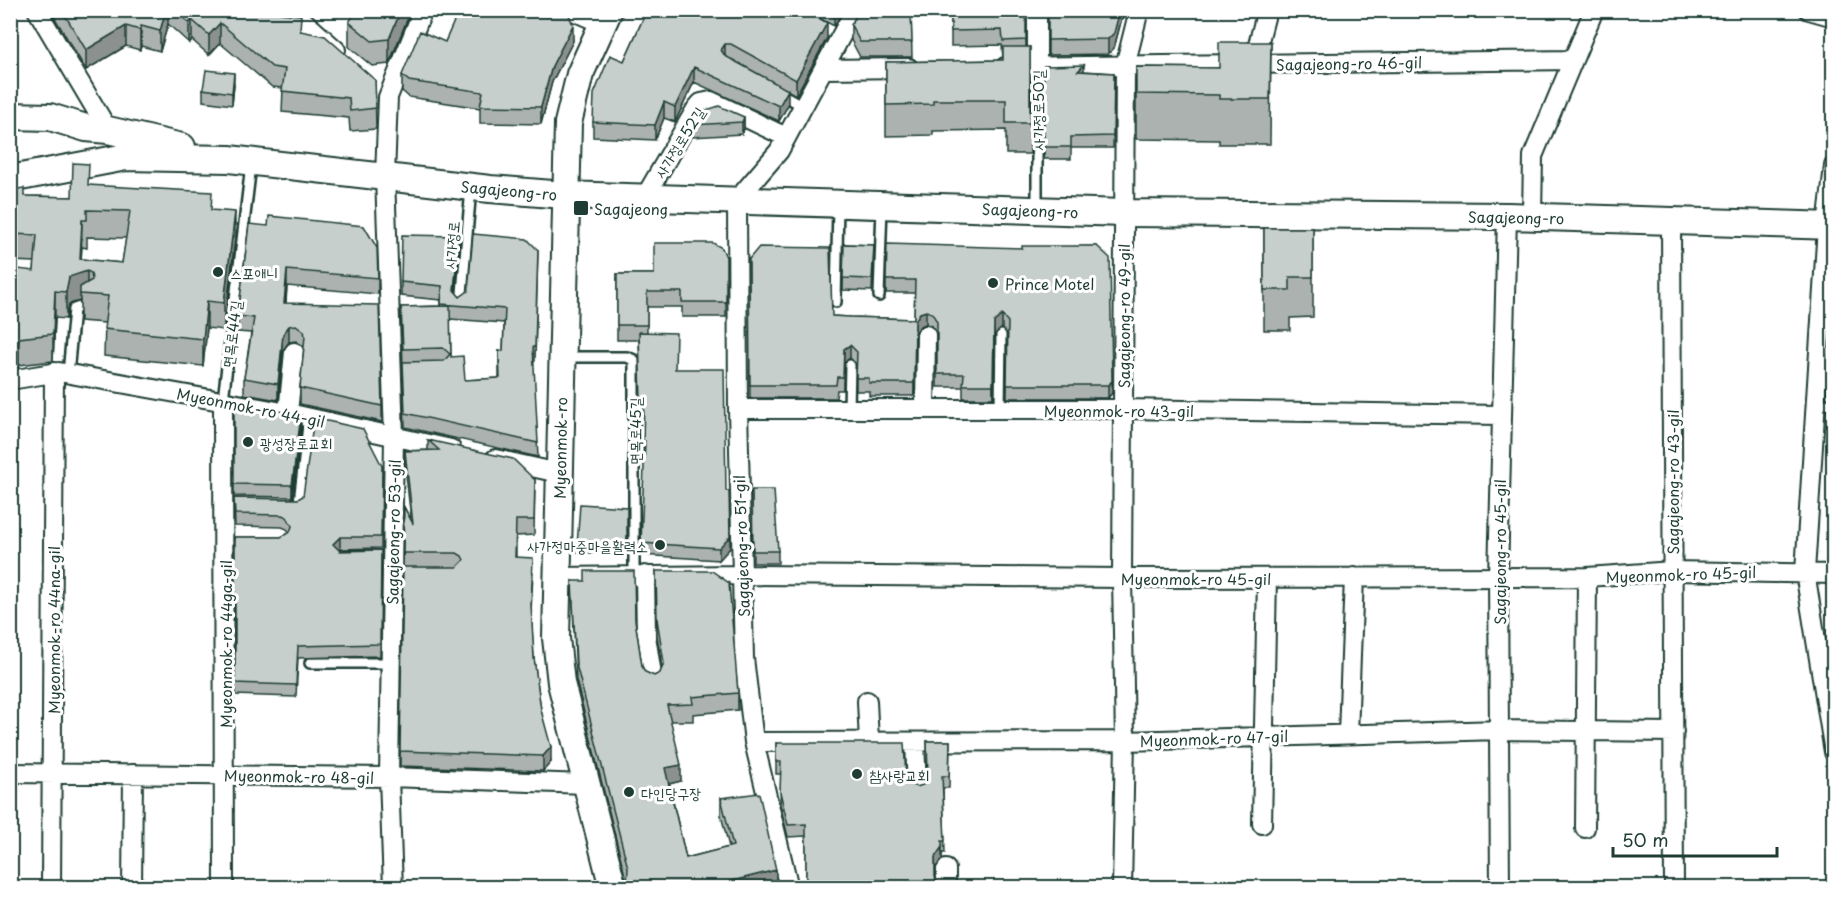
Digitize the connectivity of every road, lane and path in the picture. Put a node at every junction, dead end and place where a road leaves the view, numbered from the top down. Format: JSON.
{"nodes":[{"id":1,"x":36,"y":10,"type":"edge"},
{"id":2,"x":291,"y":10,"type":"edge"},
{"id":3,"x":423,"y":10,"type":"edge"},
{"id":4,"x":571,"y":10,"type":"edge"},
{"id":5,"x":855,"y":10,"type":"edge"},
{"id":6,"x":1037,"y":10,"type":"edge"},
{"id":7,"x":1138,"y":10,"type":"edge"},
{"id":8,"x":1267,"y":10,"type":"edge"},
{"id":9,"x":1594,"y":10,"type":"edge"},
{"id":10,"x":1809,"y":10,"type":"edge"},
{"id":11,"x":606,"y":17,"type":"edge"},
{"id":12,"x":1833,"y":17,"type":"edge"},
{"id":13,"x":1573,"y":60,"type":"junction"},
{"id":14,"x":1253,"y":64,"type":"junction"},
{"id":15,"x":353,"y":66,"type":"edge"},
{"id":16,"x":1037,"y":66,"type":"junction"},
{"id":17,"x":1125,"y":66,"type":"junction"},
{"id":18,"x":984,"y":67,"type":"edge"},
{"id":19,"x":927,"y":68,"type":"edge"},
{"id":20,"x":824,"y":69,"type":"junction"},
{"id":21,"x":371,"y":81,"type":"edge"},
{"id":22,"x":766,"y":85,"type":"edge"},
{"id":23,"x":388,"y":97,"type":"junction"},
{"id":24,"x":803,"y":106,"type":"junction"},
{"id":25,"x":10,"y":116,"type":"edge"},
{"id":26,"x":97,"y":129,"type":"junction"},
{"id":27,"x":10,"y":133,"type":"edge"},
{"id":28,"x":786,"y":137,"type":"junction"},
{"id":29,"x":126,"y":157,"type":"junction"},
{"id":30,"x":240,"y":159,"type":"junction"},
{"id":31,"x":10,"y":162,"type":"edge"},
{"id":32,"x":1833,"y":166,"type":"edge"},
{"id":33,"x":385,"y":176,"type":"junction"},
{"id":34,"x":10,"y":179,"type":"edge"},
{"id":35,"x":471,"y":187,"type":"junction"},
{"id":36,"x":565,"y":195,"type":"junction"},
{"id":37,"x":645,"y":197,"type":"junction"},
{"id":38,"x":737,"y":200,"type":"junction"},
{"id":39,"x":838,"y":204,"type":"junction"},
{"id":40,"x":882,"y":205,"type":"junction"},
{"id":41,"x":1037,"y":210,"type":"junction"},
{"id":42,"x":1124,"y":213,"type":"junction"},
{"id":43,"x":1507,"y":216,"type":"junction"},
{"id":44,"x":1532,"y":216,"type":"junction"},
{"id":45,"x":1671,"y":221,"type":"junction"},
{"id":46,"x":1830,"y":226,"type":"edge"},
{"id":47,"x":879,"y":296,"type":"dead end"},
{"id":48,"x":836,"y":302,"type":"dead end"},
{"id":49,"x":86,"y":305,"type":"edge"},
{"id":50,"x":461,"y":305,"type":"edge"},
{"id":51,"x":926,"y":335,"type":"dead end"},
{"id":52,"x":1001,"y":335,"type":"dead end"},
{"id":53,"x":294,"y":352,"type":"dead end"},
{"id":54,"x":562,"y":357,"type":"junction"},
{"id":55,"x":850,"y":365,"type":"dead end"},
{"id":56,"x":61,"y":373,"type":"junction"},
{"id":57,"x":10,"y":380,"type":"edge"},
{"id":58,"x":223,"y":400,"type":"junction"},
{"id":59,"x":1825,"y":404,"type":"edge"},
{"id":60,"x":738,"y":409,"type":"junction"},
{"id":61,"x":849,"y":409,"type":"junction"},
{"id":62,"x":925,"y":409,"type":"junction"},
{"id":63,"x":1000,"y":409,"type":"junction"},
{"id":64,"x":1123,"y":409,"type":"junction"},
{"id":65,"x":288,"y":412,"type":"junction"},
{"id":66,"x":1500,"y":416,"type":"junction"},
{"id":67,"x":309,"y":417,"type":"junction"},
{"id":68,"x":394,"y":436,"type":"junction"},
{"id":69,"x":559,"y":473,"type":"junction"},
{"id":70,"x":283,"y":505,"type":"edge"},
{"id":71,"x":224,"y":537,"type":"junction"},
{"id":72,"x":247,"y":538,"type":"edge"},
{"id":73,"x":1673,"y":571,"type":"junction"},
{"id":74,"x":1805,"y":572,"type":"junction"},
{"id":75,"x":740,"y":574,"type":"junction"},
{"id":76,"x":1833,"y":574,"type":"edge"},
{"id":77,"x":639,"y":576,"type":"junction"},
{"id":78,"x":557,"y":577,"type":"junction"},
{"id":79,"x":1498,"y":577,"type":"junction"},
{"id":80,"x":1122,"y":578,"type":"junction"},
{"id":81,"x":1267,"y":578,"type":"junction"},
{"id":82,"x":1354,"y":578,"type":"junction"},
{"id":83,"x":1587,"y":578,"type":"junction"},
{"id":84,"x":310,"y":663,"type":"dead end"},
{"id":85,"x":390,"y":663,"type":"junction"},
{"id":86,"x":653,"y":681,"type":"edge"},
{"id":87,"x":867,"y":701,"type":"dead end"},
{"id":88,"x":1500,"y":730,"type":"junction"},
{"id":89,"x":1586,"y":732,"type":"junction"},
{"id":90,"x":1674,"y":732,"type":"junction"},
{"id":91,"x":1348,"y":734,"type":"junction"},
{"id":92,"x":1264,"y":736,"type":"junction"},
{"id":93,"x":915,"y":741,"type":"junction"},
{"id":94,"x":1125,"y":741,"type":"junction"},
{"id":95,"x":754,"y":742,"type":"junction"},
{"id":96,"x":869,"y":742,"type":"junction"},
{"id":97,"x":1833,"y":752,"type":"edge"},
{"id":98,"x":10,"y":773,"type":"edge"},
{"id":99,"x":52,"y":773,"type":"junction"},
{"id":100,"x":133,"y":774,"type":"junction"},
{"id":101,"x":226,"y":775,"type":"junction"},
{"id":102,"x":389,"y":777,"type":"junction"},
{"id":103,"x":586,"y":784,"type":"junction"},
{"id":104,"x":917,"y":788,"type":"edge"},
{"id":105,"x":1263,"y":824,"type":"dead end"},
{"id":106,"x":1585,"y":828,"type":"dead end"},
{"id":107,"x":946,"y":869,"type":"dead end"},
{"id":108,"x":51,"y":888,"type":"edge"},
{"id":109,"x":132,"y":888,"type":"edge"},
{"id":110,"x":224,"y":888,"type":"edge"},
{"id":111,"x":393,"y":888,"type":"edge"},
{"id":112,"x":612,"y":888,"type":"edge"},
{"id":113,"x":789,"y":888,"type":"edge"},
{"id":114,"x":946,"y":888,"type":"edge"},
{"id":115,"x":1122,"y":888,"type":"edge"},
{"id":116,"x":1500,"y":888,"type":"edge"},
{"id":117,"x":1674,"y":888,"type":"edge"}],
"edges":[{"from":1,"to":26,"type":"street"},
{"from":2,"to":15,"type":"street"},
{"from":3,"to":23,"type":"street","name":"Sagajeong-ro 53-gil"},
{"from":4,"to":11,"type":"street"},
{"from":5,"to":20,"type":"street"},
{"from":6,"to":16,"type":"street","name":"사가정로50길"},
{"from":7,"to":17,"type":"street","name":"Sagajeong-ro 49-gil"},
{"from":8,"to":14,"type":"street"},
{"from":9,"to":13,"type":"street"},
{"from":10,"to":12,"type":"street"},
{"from":11,"to":36,"type":"main road","name":"Myeonmok-ro"},
{"from":13,"to":14,"type":"street","name":"Sagajeong-ro 46-gil"},
{"from":13,"to":44,"type":"street"},
{"from":14,"to":17,"type":"street","name":"Sagajeong-ro 46-gil"},
{"from":16,"to":17,"type":"street","name":"Sagajeong-ro 46-gil"},
{"from":16,"to":18,"type":"street","name":"Sagajeong-ro 46-gil"},
{"from":16,"to":41,"type":"lane","name":"사가정로50길"},
{"from":17,"to":42,"type":"street","name":"Sagajeong-ro 49-gil"},
{"from":19,"to":20,"type":"street"},
{"from":20,"to":24,"type":"street"},
{"from":21,"to":23,"type":"street"},
{"from":22,"to":24,"type":"lane"},
{"from":23,"to":33,"type":"street","name":"Sagajeong-ro 53-gil"},
{"from":24,"to":28,"type":"street"},
{"from":25,"to":26,"type":"main road"},
{"from":26,"to":27,"type":"main road"},
{"from":26,"to":30,"type":"main road"},
{"from":28,"to":37,"type":"street","name":"사가정로52길"},
{"from":28,"to":38,"type":"street"},
{"from":29,"to":30,"type":"main road"},
{"from":29,"to":31,"type":"main road"},
{"from":29,"to":34,"type":"main road"},
{"from":30,"to":33,"type":"main road","name":"Sagajeong-ro"},
{"from":30,"to":58,"type":"lane","name":"면목로44길"},
{"from":32,"to":46,"type":"street"},
{"from":33,"to":35,"type":"main road","name":"Sagajeong-ro"},
{"from":33,"to":68,"type":"street","name":"Sagajeong-ro 53-gil"},
{"from":35,"to":36,"type":"main road","name":"Sagajeong-ro"},
{"from":35,"to":50,"type":"lane","name":"사가정로"},
{"from":36,"to":37,"type":"main road","name":"Sagajeong-ro"},
{"from":36,"to":54,"type":"main road","name":"Myeonmok-ro"},
{"from":37,"to":38,"type":"main road","name":"Sagajeong-ro"},
{"from":38,"to":39,"type":"main road","name":"Sagajeong-ro"},
{"from":38,"to":60,"type":"street","name":"Sagajeong-ro 51-gil"},
{"from":39,"to":40,"type":"main road","name":"Sagajeong-ro"},
{"from":39,"to":48,"type":"lane"},
{"from":40,"to":41,"type":"main road","name":"Sagajeong-ro"},
{"from":40,"to":47,"type":"lane"},
{"from":41,"to":42,"type":"main road","name":"Sagajeong-ro"},
{"from":42,"to":43,"type":"main road","name":"Sagajeong-ro"},
{"from":42,"to":64,"type":"street","name":"Sagajeong-ro 49-gil"},
{"from":43,"to":44,"type":"main road","name":"Sagajeong-ro"},
{"from":43,"to":66,"type":"street","name":"Sagajeong-ro 45-gil"},
{"from":44,"to":45,"type":"main road","name":"Sagajeong-ro"},
{"from":45,"to":46,"type":"main road","name":"Sagajeong-ro"},
{"from":45,"to":73,"type":"street","name":"Sagajeong-ro 43-gil"},
{"from":46,"to":59,"type":"street"},
{"from":49,"to":56,"type":"lane"},
{"from":51,"to":62,"type":"street"},
{"from":52,"to":63,"type":"lane"},
{"from":53,"to":65,"type":"street"},
{"from":54,"to":69,"type":"main road","name":"Myeonmok-ro"},
{"from":54,"to":77,"type":"lane","name":"면목로45길"},
{"from":55,"to":61,"type":"lane"},
{"from":56,"to":57,"type":"street","name":"Myeonmok-ro 44-gil"},
{"from":56,"to":58,"type":"street","name":"Myeonmok-ro 44-gil"},
{"from":56,"to":99,"type":"street","name":"Myeonmok-ro 44na-gil"},
{"from":58,"to":65,"type":"street","name":"Myeonmok-ro 44-gil"},
{"from":58,"to":71,"type":"street","name":"Myeonmok-ro 44ga-gil"},
{"from":59,"to":74,"type":"street"},
{"from":60,"to":61,"type":"street","name":"Myeonmok-ro 43-gil"},
{"from":60,"to":75,"type":"street","name":"Sagajeong-ro 51-gil"},
{"from":61,"to":62,"type":"street","name":"Myeonmok-ro 43-gil"},
{"from":62,"to":63,"type":"street","name":"Myeonmok-ro 43-gil"},
{"from":63,"to":64,"type":"street","name":"Myeonmok-ro 43-gil"},
{"from":64,"to":66,"type":"street","name":"Myeonmok-ro 43-gil"},
{"from":64,"to":80,"type":"street","name":"Sagajeong-ro 49-gil"},
{"from":65,"to":67,"type":"street","name":"Myeonmok-ro 44-gil"},
{"from":66,"to":79,"type":"street","name":"Sagajeong-ro 45-gil"},
{"from":67,"to":68,"type":"street","name":"Myeonmok-ro 44-gil"},
{"from":67,"to":70,"type":"lane"},
{"from":68,"to":69,"type":"street","name":"Myeonmok-ro 44-gil"},
{"from":68,"to":85,"type":"street","name":"Sagajeong-ro 53-gil"},
{"from":69,"to":78,"type":"main road","name":"Myeonmok-ro"},
{"from":71,"to":72,"type":"street"},
{"from":71,"to":101,"type":"street","name":"Myeonmok-ro 44ga-gil"},
{"from":73,"to":74,"type":"street","name":"Myeonmok-ro 45-gil"},
{"from":73,"to":83,"type":"street","name":"Myeonmok-ro 45-gil"},
{"from":73,"to":90,"type":"street","name":"Sagajeong-ro 43-gil"},
{"from":74,"to":76,"type":"street","name":"Myeonmok-ro 45-gil"},
{"from":74,"to":97,"type":"street"},
{"from":75,"to":77,"type":"street","name":"Myeonmok-ro 45-gil"},
{"from":75,"to":80,"type":"street","name":"Myeonmok-ro 45-gil"},
{"from":75,"to":95,"type":"street","name":"Sagajeong-ro 51-gil"},
{"from":77,"to":78,"type":"street","name":"Myeonmok-ro 45-gil"},
{"from":77,"to":86,"type":"street","name":"면목로45길"},
{"from":78,"to":103,"type":"main road","name":"Myeonmok-ro"},
{"from":79,"to":82,"type":"street","name":"Myeonmok-ro 45-gil"},
{"from":79,"to":83,"type":"street","name":"Myeonmok-ro 45-gil"},
{"from":79,"to":88,"type":"street","name":"Sagajeong-ro 45-gil"},
{"from":80,"to":81,"type":"street","name":"Myeonmok-ro 45-gil"},
{"from":80,"to":94,"type":"street","name":"Sagajeong-ro 49-gil"},
{"from":81,"to":82,"type":"street","name":"Myeonmok-ro 45-gil"},
{"from":81,"to":92,"type":"street"},
{"from":82,"to":91,"type":"street"},
{"from":83,"to":89,"type":"street"},
{"from":84,"to":85,"type":"lane"},
{"from":85,"to":102,"type":"street","name":"Sagajeong-ro 53-gil"},
{"from":87,"to":96,"type":"street"},
{"from":88,"to":89,"type":"street","name":"Myeonmok-ro 47-gil"},
{"from":88,"to":91,"type":"street","name":"Myeonmok-ro 47-gil"},
{"from":88,"to":116,"type":"street","name":"Sagajeong-ro 45-gil"},
{"from":89,"to":90,"type":"street","name":"Myeonmok-ro 47-gil"},
{"from":89,"to":106,"type":"street"},
{"from":90,"to":117,"type":"street","name":"Sagajeong-ro 43-gil"},
{"from":91,"to":92,"type":"street","name":"Myeonmok-ro 47-gil"},
{"from":92,"to":94,"type":"street","name":"Myeonmok-ro 47-gil"},
{"from":92,"to":105,"type":"street"},
{"from":93,"to":94,"type":"street","name":"Myeonmok-ro 47-gil"},
{"from":93,"to":96,"type":"street","name":"Myeonmok-ro 47-gil"},
{"from":93,"to":104,"type":"street"},
{"from":94,"to":115,"type":"street","name":"Sagajeong-ro 49-gil"},
{"from":95,"to":96,"type":"street","name":"Myeonmok-ro 47-gil"},
{"from":95,"to":113,"type":"street","name":"Sagajeong-ro 51-gil"},
{"from":98,"to":99,"type":"street","name":"Myeonmok-ro 48-gil"},
{"from":99,"to":100,"type":"street","name":"Myeonmok-ro 48-gil"},
{"from":99,"to":108,"type":"street","name":"Myeonmok-ro 44na-gil"},
{"from":100,"to":101,"type":"street","name":"Myeonmok-ro 48-gil"},
{"from":100,"to":109,"type":"street"},
{"from":101,"to":102,"type":"street","name":"Myeonmok-ro 48-gil"},
{"from":101,"to":110,"type":"street","name":"Myeonmok-ro 44ga-gil"},
{"from":102,"to":103,"type":"street","name":"Myeonmok-ro 48-gil"},
{"from":102,"to":111,"type":"street","name":"Sagajeong-ro 53-gil"},
{"from":103,"to":112,"type":"main road","name":"Myeonmok-ro"},
{"from":107,"to":114,"type":"street"}]}
